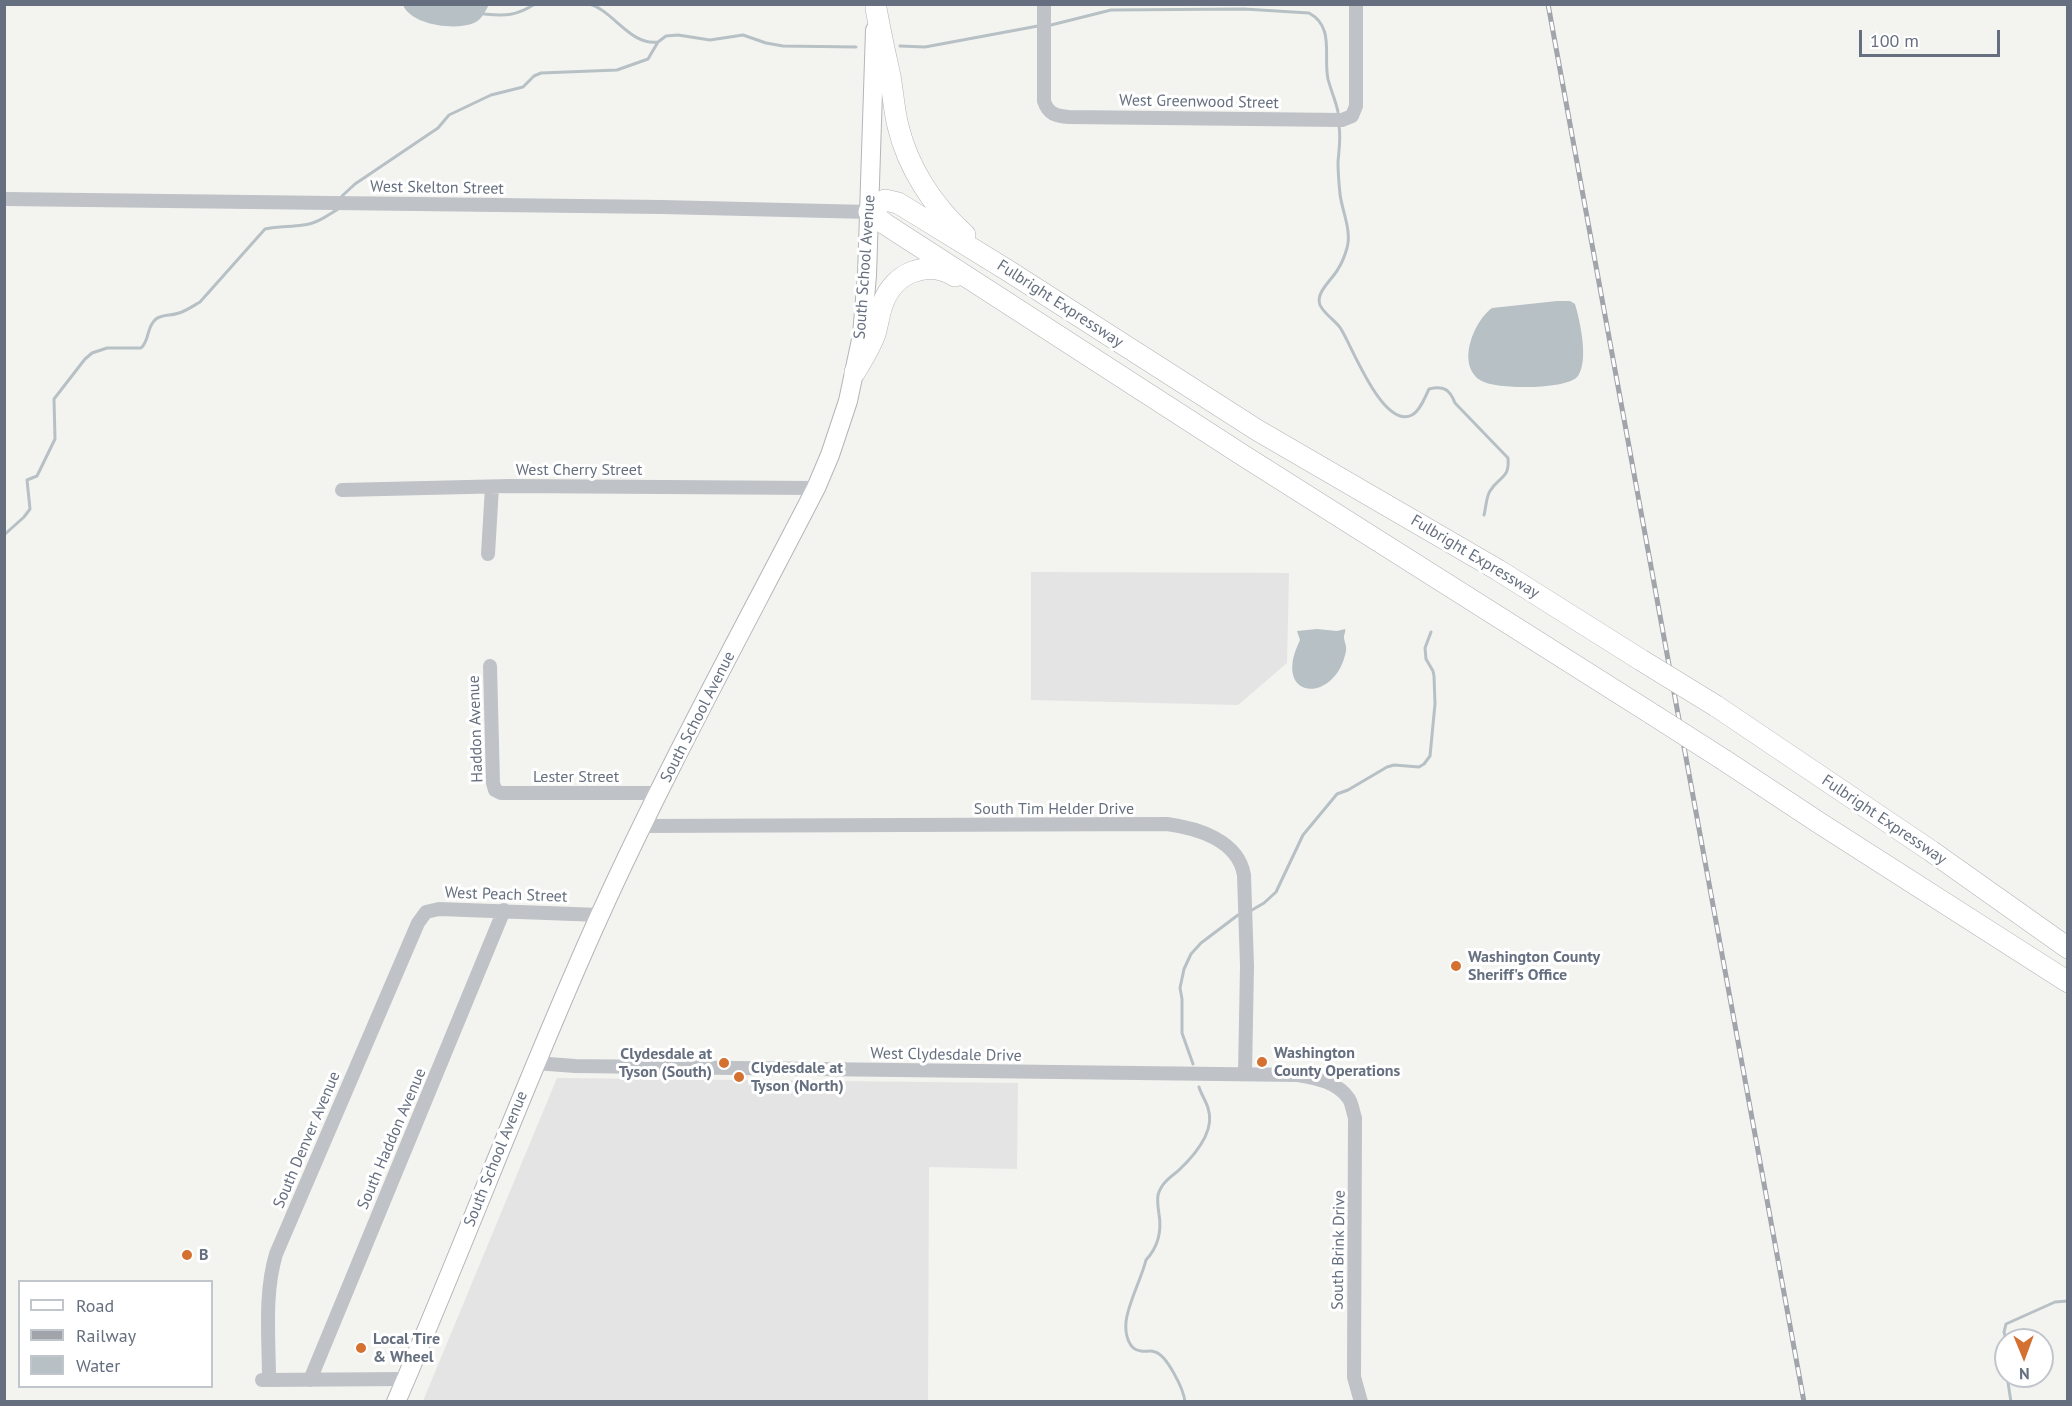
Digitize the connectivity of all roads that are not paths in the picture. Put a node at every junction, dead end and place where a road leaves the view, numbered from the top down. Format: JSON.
{"nodes":[{"id":1,"x":1044,"y":4,"type":"edge"},
{"id":2,"x":1356,"y":4,"type":"edge"},
{"id":3,"x":876,"y":6,"type":"edge"},
{"id":4,"x":4,"y":200,"type":"edge"},
{"id":5,"x":869,"y":212,"type":"junction"},
{"id":6,"x":1007,"y":270,"type":"junction"},
{"id":7,"x":1056,"y":334,"type":"junction"},
{"id":8,"x":855,"y":372,"type":"junction"},
{"id":9,"x":492,"y":487,"type":"junction"},
{"id":10,"x":816,"y":488,"type":"junction"},
{"id":11,"x":342,"y":490,"type":"dead end"},
{"id":12,"x":488,"y":554,"type":"dead end"},
{"id":13,"x":490,"y":666,"type":"dead end"},
{"id":14,"x":495,"y":790,"type":"joint"},
{"id":15,"x":658,"y":794,"type":"junction"},
{"id":16,"x":642,"y":826,"type":"junction"},
{"id":17,"x":504,"y":910,"type":"junction"},
{"id":18,"x":600,"y":915,"type":"junction"},
{"id":19,"x":418,"y":923,"type":"joint"},
{"id":20,"x":2067,"y":948,"type":"edge"},
{"id":21,"x":2067,"y":981,"type":"edge"},
{"id":22,"x":535,"y":1063,"type":"junction"},
{"id":23,"x":1245,"y":1074,"type":"junction"},
{"id":24,"x":1349,"y":1100,"type":"joint"},
{"id":25,"x":406,"y":1379,"type":"junction"},
{"id":26,"x":310,"y":1380,"type":"junction"},
{"id":27,"x":396,"y":1401,"type":"edge"},
{"id":28,"x":1360,"y":1401,"type":"edge"}],
"edges":[{"from":1,"to":2,"type":"street","name":"West Greenwood Street"},
{"from":3,"to":5,"type":"main road","name":"South School Avenue"},
{"from":3,"to":6,"type":"highway"},
{"from":4,"to":5,"type":"street","name":"West Skelton Street"},
{"from":5,"to":6,"type":"highway","name":"Fulbright Expressway"},
{"from":5,"to":7,"type":"highway"},
{"from":5,"to":8,"type":"main road","name":"South School Avenue"},
{"from":6,"to":20,"type":"highway","name":"Fulbright Expressway","bridge":true},
{"from":7,"to":8,"type":"highway"},
{"from":7,"to":21,"type":"highway","name":"Fulbright Expressway","bridge":true},
{"from":8,"to":10,"type":"main road","name":"South School Avenue"},
{"from":9,"to":10,"type":"street","name":"West Cherry Street"},
{"from":9,"to":11,"type":"street","name":"West Cherry Street"},
{"from":9,"to":12,"type":"street"},
{"from":10,"to":15,"type":"main road","name":"South School Avenue"},
{"from":13,"to":14,"type":"street","name":"Haddon Avenue"},
{"from":14,"to":15,"type":"street","name":"Lester Street"},
{"from":15,"to":16,"type":"main road","name":"South School Avenue"},
{"from":16,"to":18,"type":"main road","name":"South School Avenue"},
{"from":16,"to":23,"type":"street","name":"South Tim Helder Drive"},
{"from":17,"to":18,"type":"street","name":"West Peach Street"},
{"from":17,"to":19,"type":"street","name":"West Peach Street"},
{"from":17,"to":26,"type":"street","name":"South Haddon Avenue"},
{"from":18,"to":22,"type":"main road","name":"South School Avenue"},
{"from":19,"to":26,"type":"street","name":"South Denver Avenue"},
{"from":22,"to":23,"type":"street","name":"West Clydesdale Drive"},
{"from":22,"to":25,"type":"main road","name":"South School Avenue"},
{"from":23,"to":24,"type":"street","name":"West Clydesdale Drive"},
{"from":24,"to":28,"type":"street","name":"South Brink Drive"},
{"from":25,"to":26,"type":"street"},
{"from":25,"to":27,"type":"main road","name":"South School Avenue"}]}
